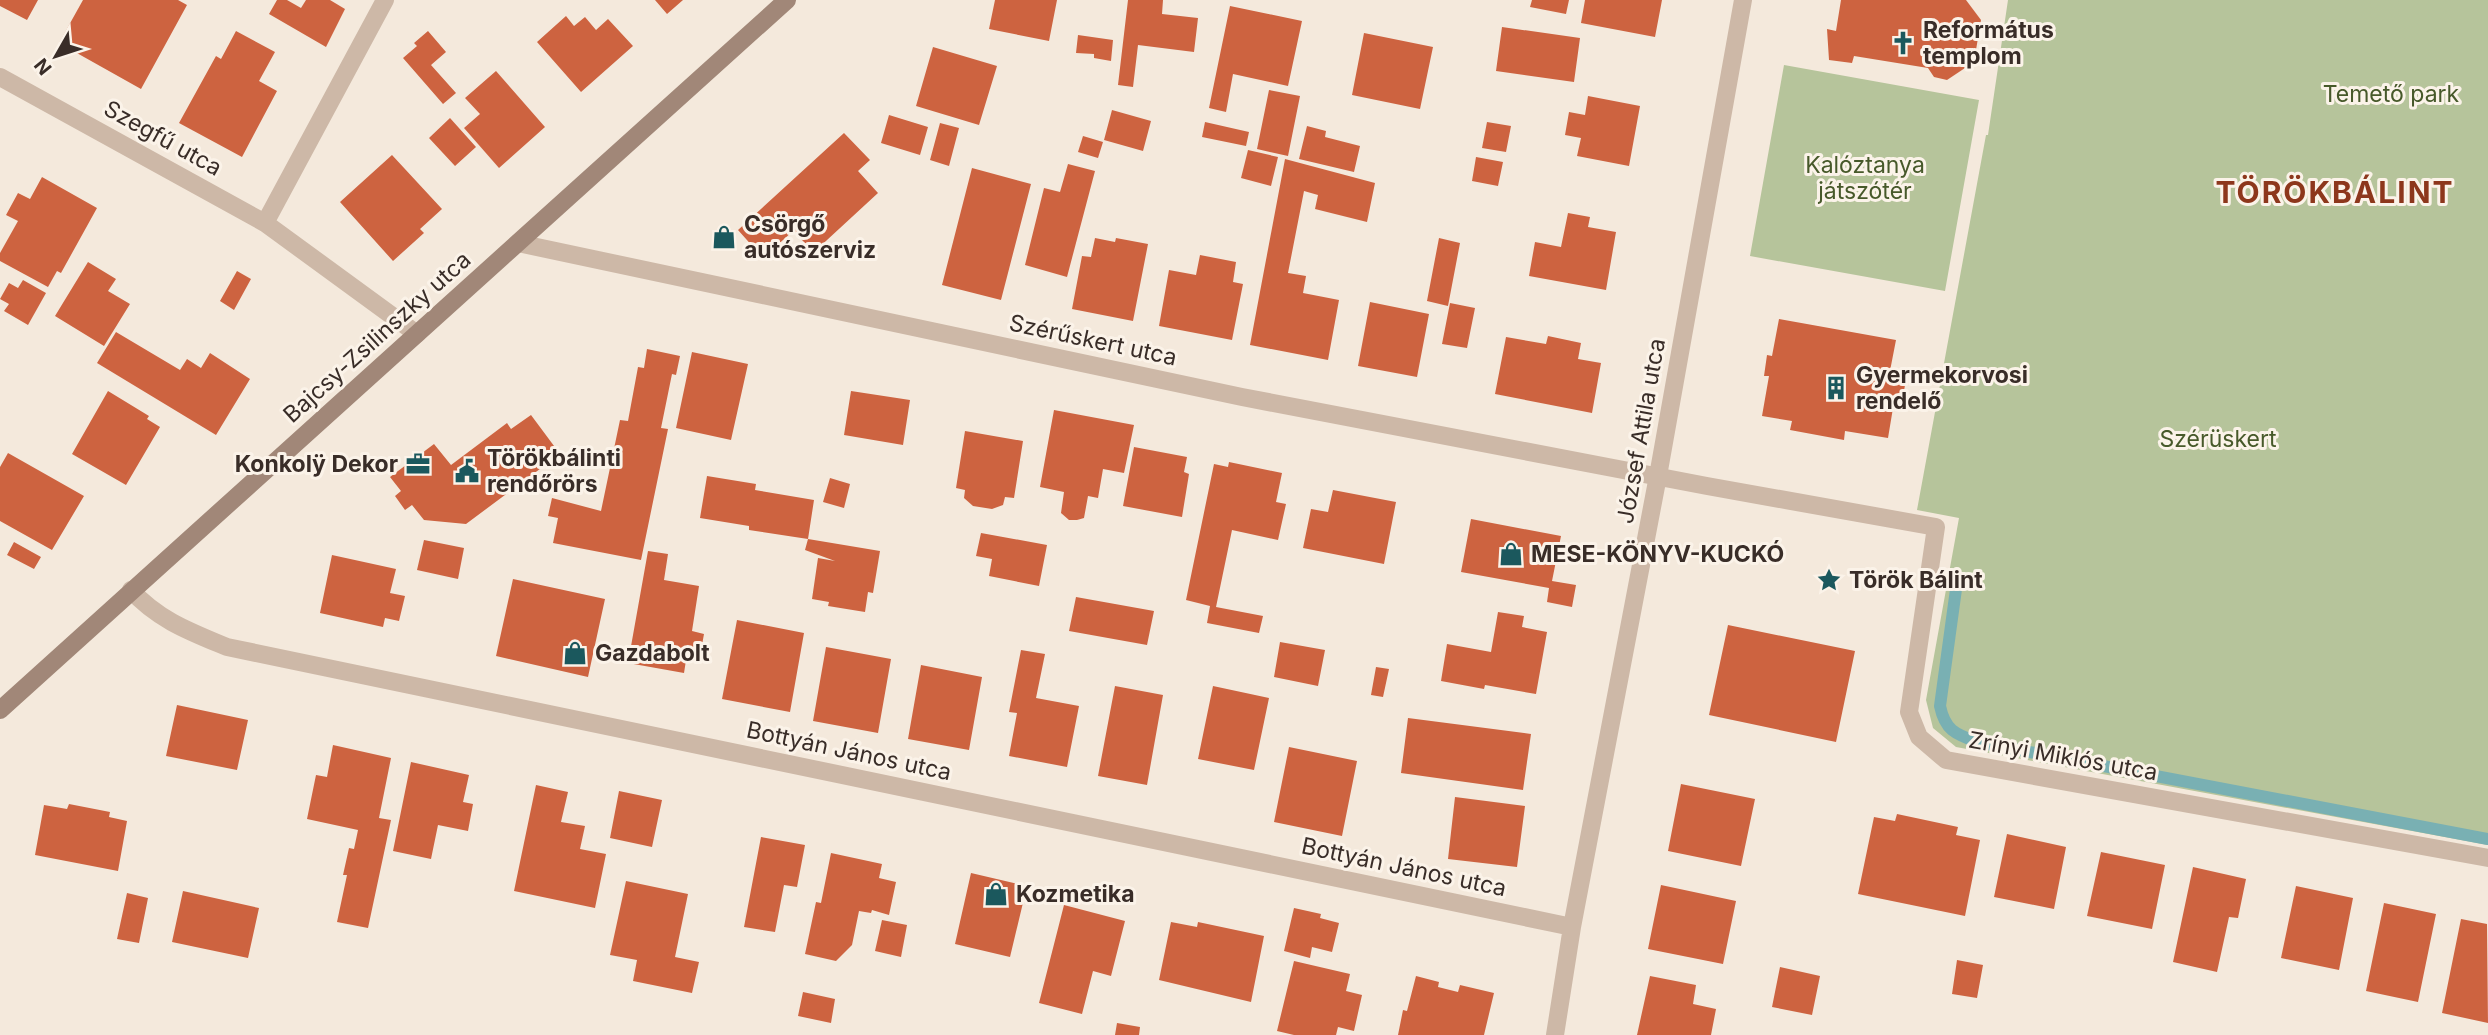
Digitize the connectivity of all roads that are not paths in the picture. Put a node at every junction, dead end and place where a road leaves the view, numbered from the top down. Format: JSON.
{"nodes":[{"id":1,"x":385,"y":0,"type":"edge"},
{"id":2,"x":787,"y":0,"type":"edge"},
{"id":3,"x":1743,"y":0,"type":"edge"},
{"id":4,"x":0,"y":76,"type":"edge"},
{"id":5,"x":265,"y":223,"type":"junction"},
{"id":6,"x":518,"y":243,"type":"junction"},
{"id":7,"x":417,"y":334,"type":"junction"},
{"id":8,"x":1658,"y":476,"type":"junction"},
{"id":9,"x":131,"y":590,"type":"junction"},
{"id":10,"x":0,"y":709,"type":"edge"},
{"id":11,"x":2488,"y":858,"type":"edge"},
{"id":12,"x":1572,"y":927,"type":"junction"},
{"id":13,"x":1555,"y":1035,"type":"edge"}],
"edges":[{"from":1,"to":5,"type":"street"},
{"from":2,"to":6,"type":"main road","name":"Bajcsy-Zsilinszky utca"},
{"from":3,"to":8,"type":"street","name":"József Attila utca"},
{"from":4,"to":5,"type":"street","name":"Szegfű utca"},
{"from":5,"to":7,"type":"street","name":"Szegfű utca"},
{"from":6,"to":7,"type":"main road","name":"Bajcsy-Zsilinszky utca"},
{"from":6,"to":8,"type":"street","name":"Szérűskert utca"},
{"from":7,"to":9,"type":"main road","name":"Bajcsy-Zsilinszky utca"},
{"from":8,"to":11,"type":"street","name":"Zrínyi Miklós utca"},
{"from":8,"to":12,"type":"street","name":"József Attila utca"},
{"from":9,"to":10,"type":"main road","name":"Bajcsy-Zsilinszky utca"},
{"from":9,"to":12,"type":"street","name":"Bottyán János utca"},
{"from":12,"to":13,"type":"street","name":"József Attila utca"}]}
